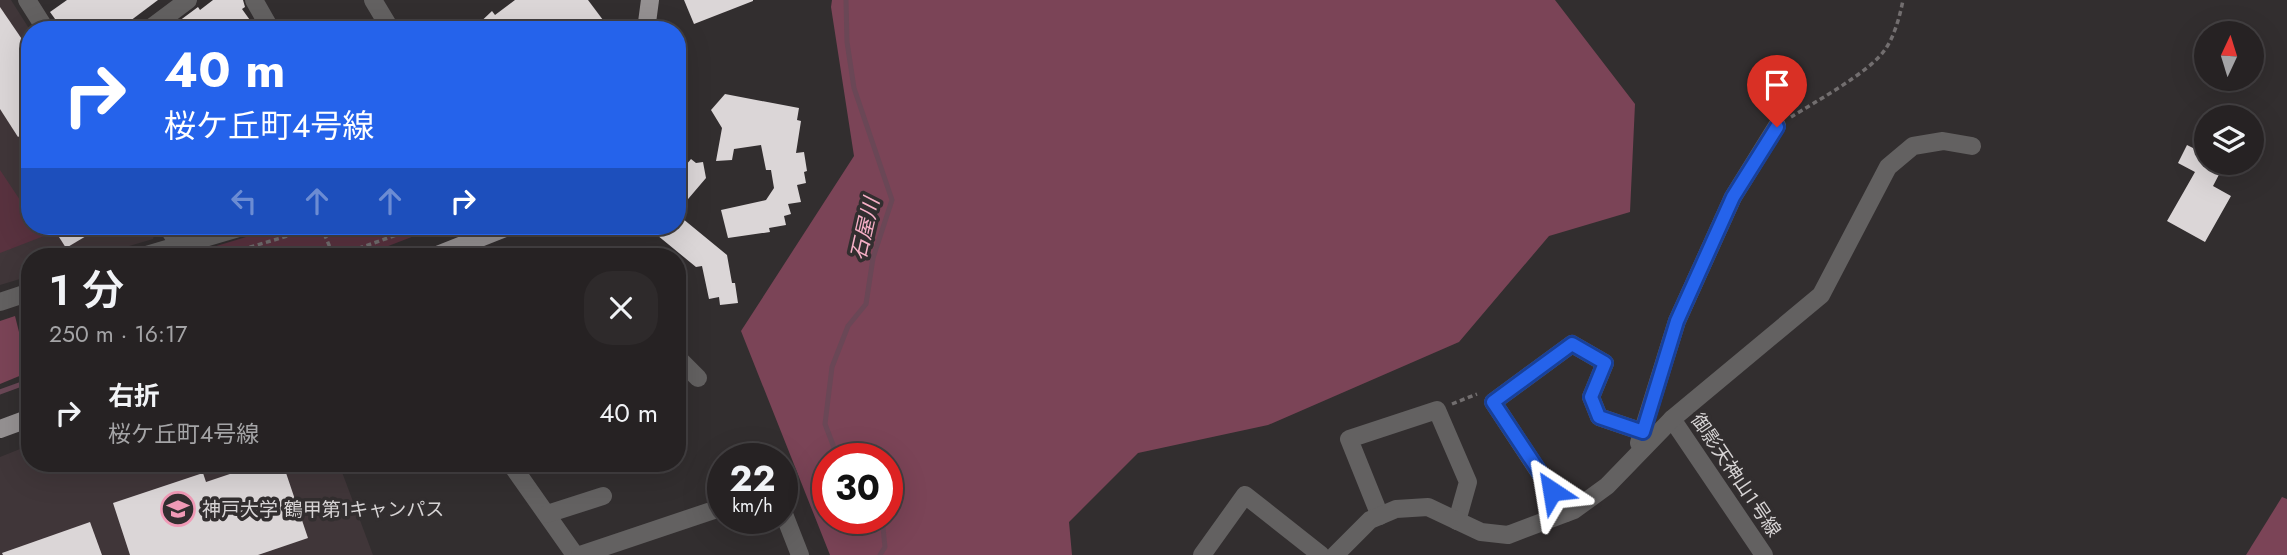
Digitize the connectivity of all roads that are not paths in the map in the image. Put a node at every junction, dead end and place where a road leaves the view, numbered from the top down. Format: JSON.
{"nodes":[{"id":1,"x":188,"y":0,"type":"edge"},
{"id":2,"x":254,"y":0,"type":"edge"},
{"id":3,"x":373,"y":0,"type":"edge"},
{"id":4,"x":650,"y":0,"type":"edge"},
{"id":5,"x":34,"y":3,"type":"edge"},
{"id":6,"x":42,"y":21,"type":"edge"},
{"id":7,"x":160,"y":21,"type":"edge"},
{"id":8,"x":266,"y":21,"type":"edge"},
{"id":9,"x":386,"y":21,"type":"edge"},
{"id":10,"x":647,"y":21,"type":"edge"},
{"id":11,"x":1777,"y":127,"type":"road end"},
{"id":12,"x":1972,"y":146,"type":"dead end"},
{"id":13,"x":173,"y":235,"type":"edge"},
{"id":14,"x":214,"y":235,"type":"edge"},
{"id":15,"x":487,"y":235,"type":"edge"},
{"id":16,"x":179,"y":245,"type":"junction"},
{"id":17,"x":169,"y":248,"type":"edge"},
{"id":18,"x":455,"y":248,"type":"edge"},
{"id":19,"x":21,"y":295,"type":"edge"},
{"id":20,"x":0,"y":302,"type":"edge"},
{"id":21,"x":686,"y":366,"type":"edge"},
{"id":22,"x":698,"y":378,"type":"dead end"},
{"id":23,"x":1672,"y":419,"type":"junction"},
{"id":24,"x":21,"y":421,"type":"edge"},
{"id":25,"x":0,"y":429,"type":"edge"},
{"id":26,"x":1643,"y":432,"type":"junction"},
{"id":27,"x":1635,"y":456,"type":"junction"},
{"id":28,"x":518,"y":472,"type":"edge"},
{"id":29,"x":603,"y":496,"type":"dead end"},
{"id":30,"x":707,"y":512,"type":"edge"},
{"id":31,"x":1566,"y":513,"type":"junction"},
{"id":32,"x":547,"y":514,"type":"junction"},
{"id":33,"x":1380,"y":516,"type":"junction"},
{"id":34,"x":1457,"y":521,"type":"junction"},
{"id":35,"x":792,"y":534,"type":"edge"},
{"id":36,"x":578,"y":555,"type":"edge"},
{"id":37,"x":800,"y":555,"type":"edge"},
{"id":38,"x":1202,"y":555,"type":"edge"},
{"id":39,"x":1321,"y":555,"type":"edge"},
{"id":40,"x":1335,"y":555,"type":"edge"},
{"id":41,"x":1764,"y":555,"type":"edge"}],
"edges":[{"from":1,"to":7,"type":"street"},
{"from":2,"to":8,"type":"street"},
{"from":3,"to":9,"type":"street"},
{"from":4,"to":10,"type":"main road"},
{"from":5,"to":6,"type":"street"},
{"from":11,"to":26,"type":"street"},
{"from":12,"to":23,"type":"street"},
{"from":13,"to":16,"type":"street"},
{"from":14,"to":16,"type":"street"},
{"from":15,"to":18,"type":"main road"},
{"from":16,"to":17,"type":"street"},
{"from":19,"to":20,"type":"street"},
{"from":21,"to":22,"type":"street"},
{"from":23,"to":27,"type":"street"},
{"from":23,"to":41,"type":"street","name":"御影天神山１号線"},
{"from":24,"to":25,"type":"main road"},
{"from":26,"to":27,"type":"street"},
{"from":26,"to":31,"type":"street"},
{"from":27,"to":31,"type":"street"},
{"from":28,"to":32,"type":"street"},
{"from":29,"to":32,"type":"street"},
{"from":30,"to":36,"type":"street"},
{"from":31,"to":34,"type":"street"},
{"from":32,"to":36,"type":"street"},
{"from":33,"to":34,"type":"street"},
{"from":33,"to":34,"type":"street"},
{"from":33,"to":40,"type":"street"},
{"from":35,"to":37,"type":"street"},
{"from":38,"to":39,"type":"street"}]}
